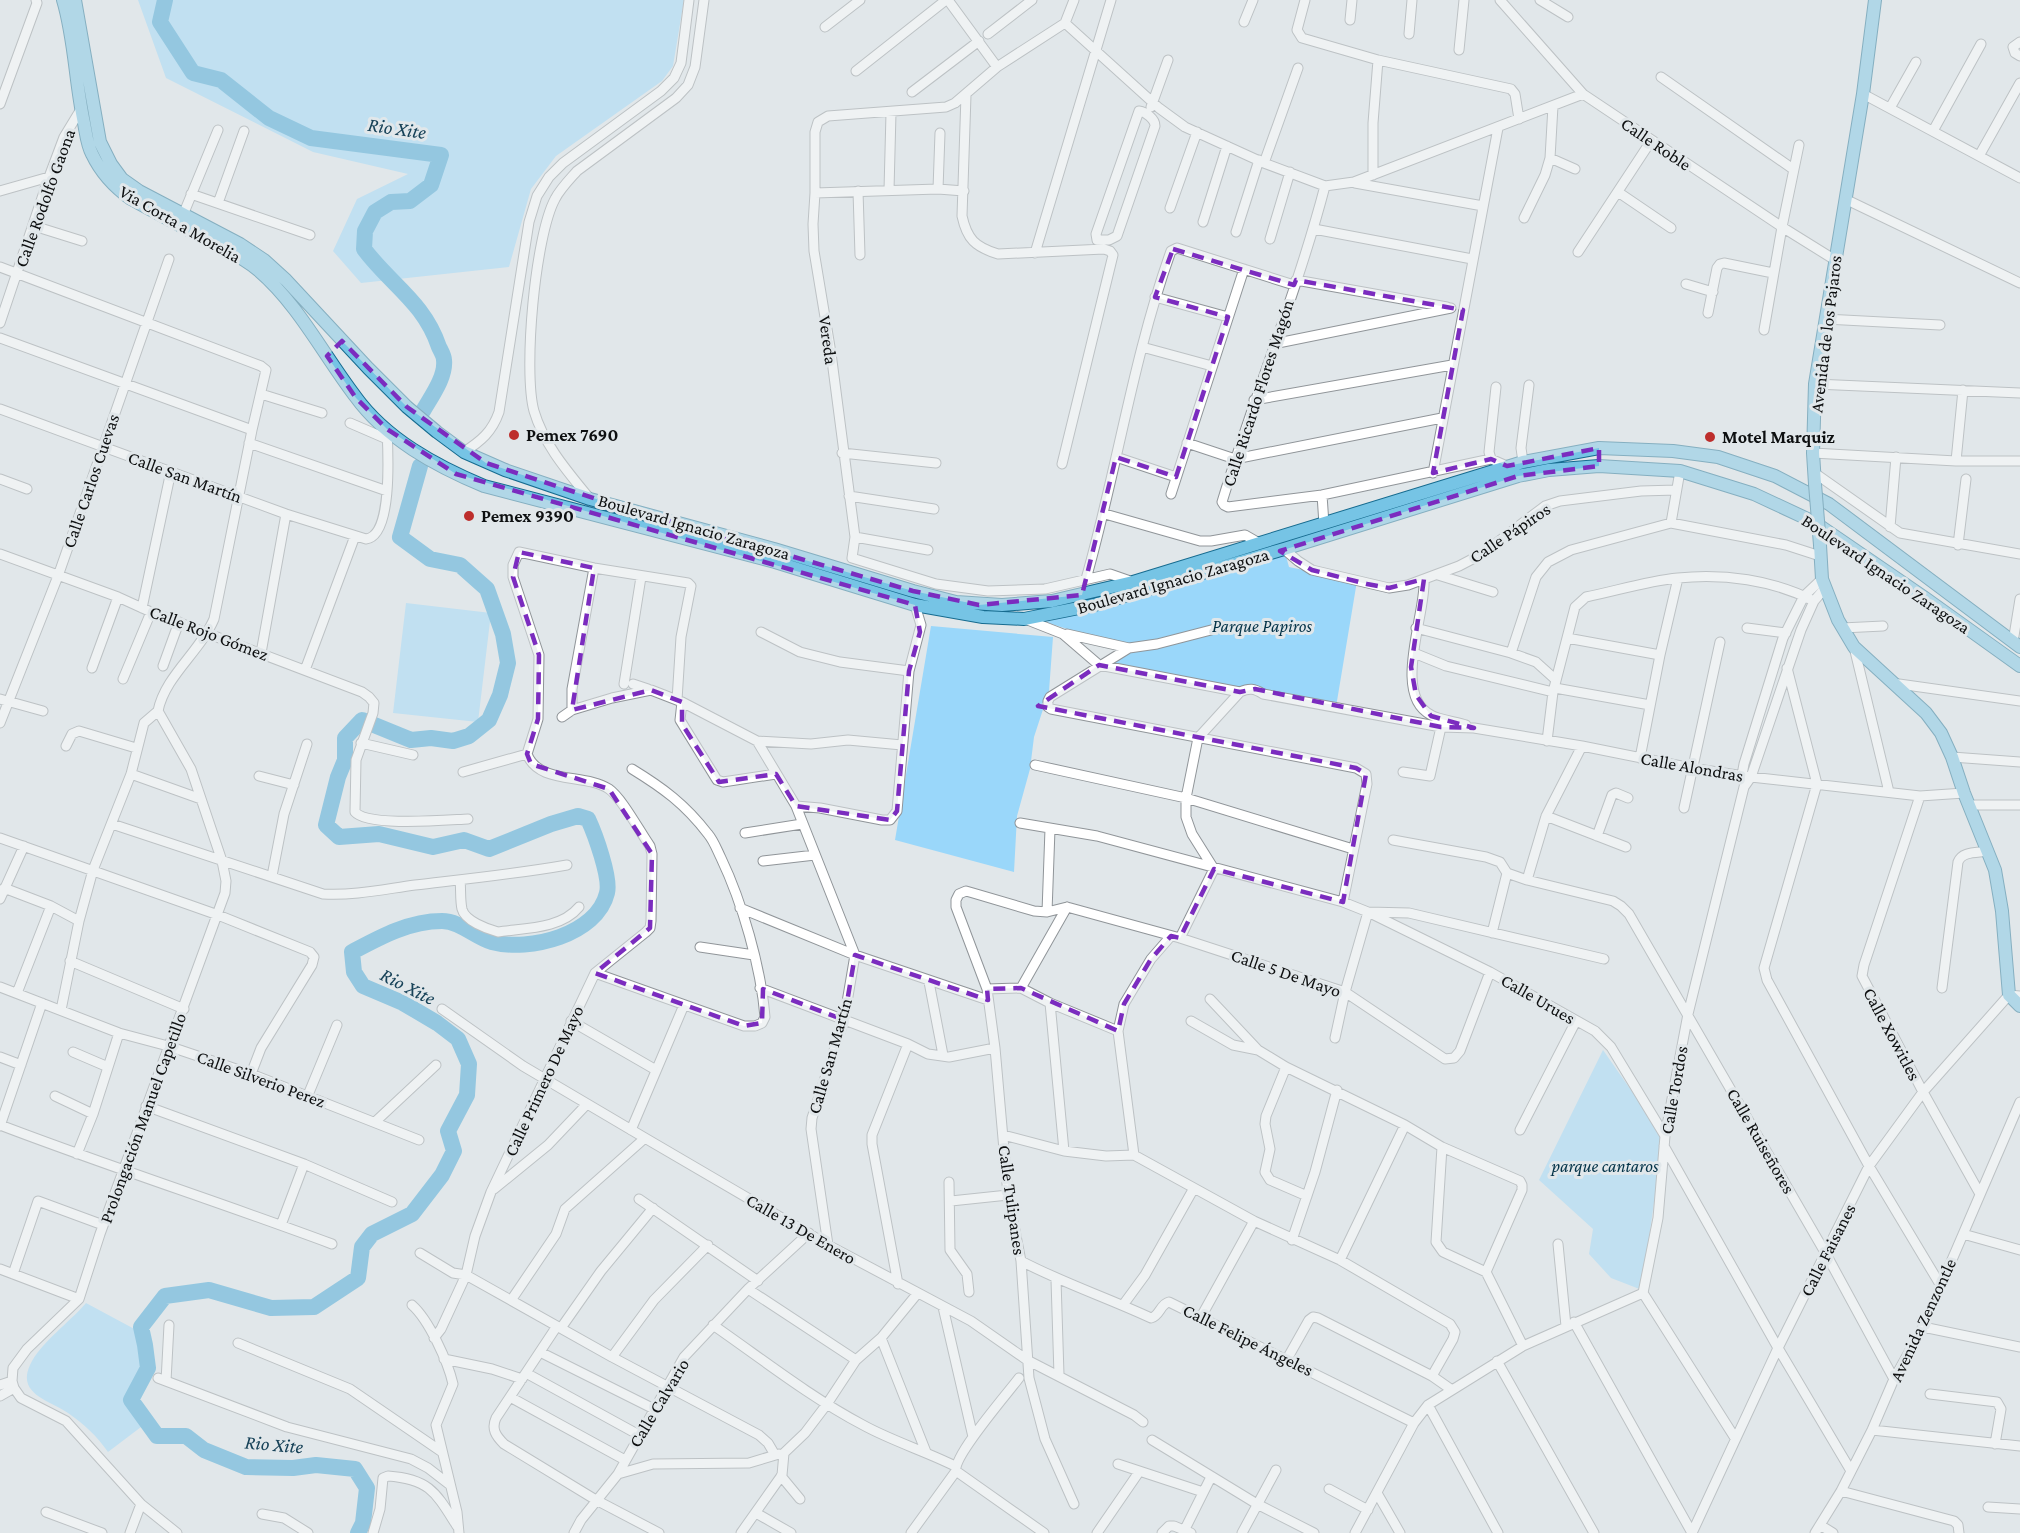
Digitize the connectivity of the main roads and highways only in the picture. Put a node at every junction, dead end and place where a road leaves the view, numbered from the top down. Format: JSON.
{"nodes":[{"id":1,"x":63,"y":0,"type":"edge"},
{"id":2,"x":75,"y":0,"type":"edge"},
{"id":3,"x":1875,"y":0,"type":"edge"},
{"id":4,"x":342,"y":341,"type":"junction"},
{"id":5,"x":327,"y":356,"type":"junction"},
{"id":6,"x":1599,"y":448,"type":"junction"},
{"id":7,"x":1599,"y":466,"type":"junction"},
{"id":8,"x":2017,"y":645,"type":"edge"},
{"id":9,"x":2020,"y":666,"type":"edge"},
{"id":10,"x":2014,"y":996,"type":"edge"},
{"id":11,"x":2020,"y":1006,"type":"edge"}],
"edges":[{"from":1,"to":5,"type":"main road","name":"Via Corta a Morelia"},
{"from":2,"to":4,"type":"main road","name":"Via Corta a Morelia"},
{"from":3,"to":10,"type":"main road","name":"Avenida de los Pajaros","bridge":true},
{"from":4,"to":5,"type":"main road"},
{"from":4,"to":6,"type":"main road","name":"Boulevard Ignacio Zaragoza"},
{"from":5,"to":7,"type":"main road","name":"Boulevard Ignacio Zaragoza"},
{"from":6,"to":7,"type":"main road"},
{"from":6,"to":8,"type":"main road","name":"Boulevard Ignacio Zaragoza"},
{"from":7,"to":9,"type":"main road","name":"Boulevard Ignacio Zaragoza"},
{"from":10,"to":11,"type":"main road"}]}
